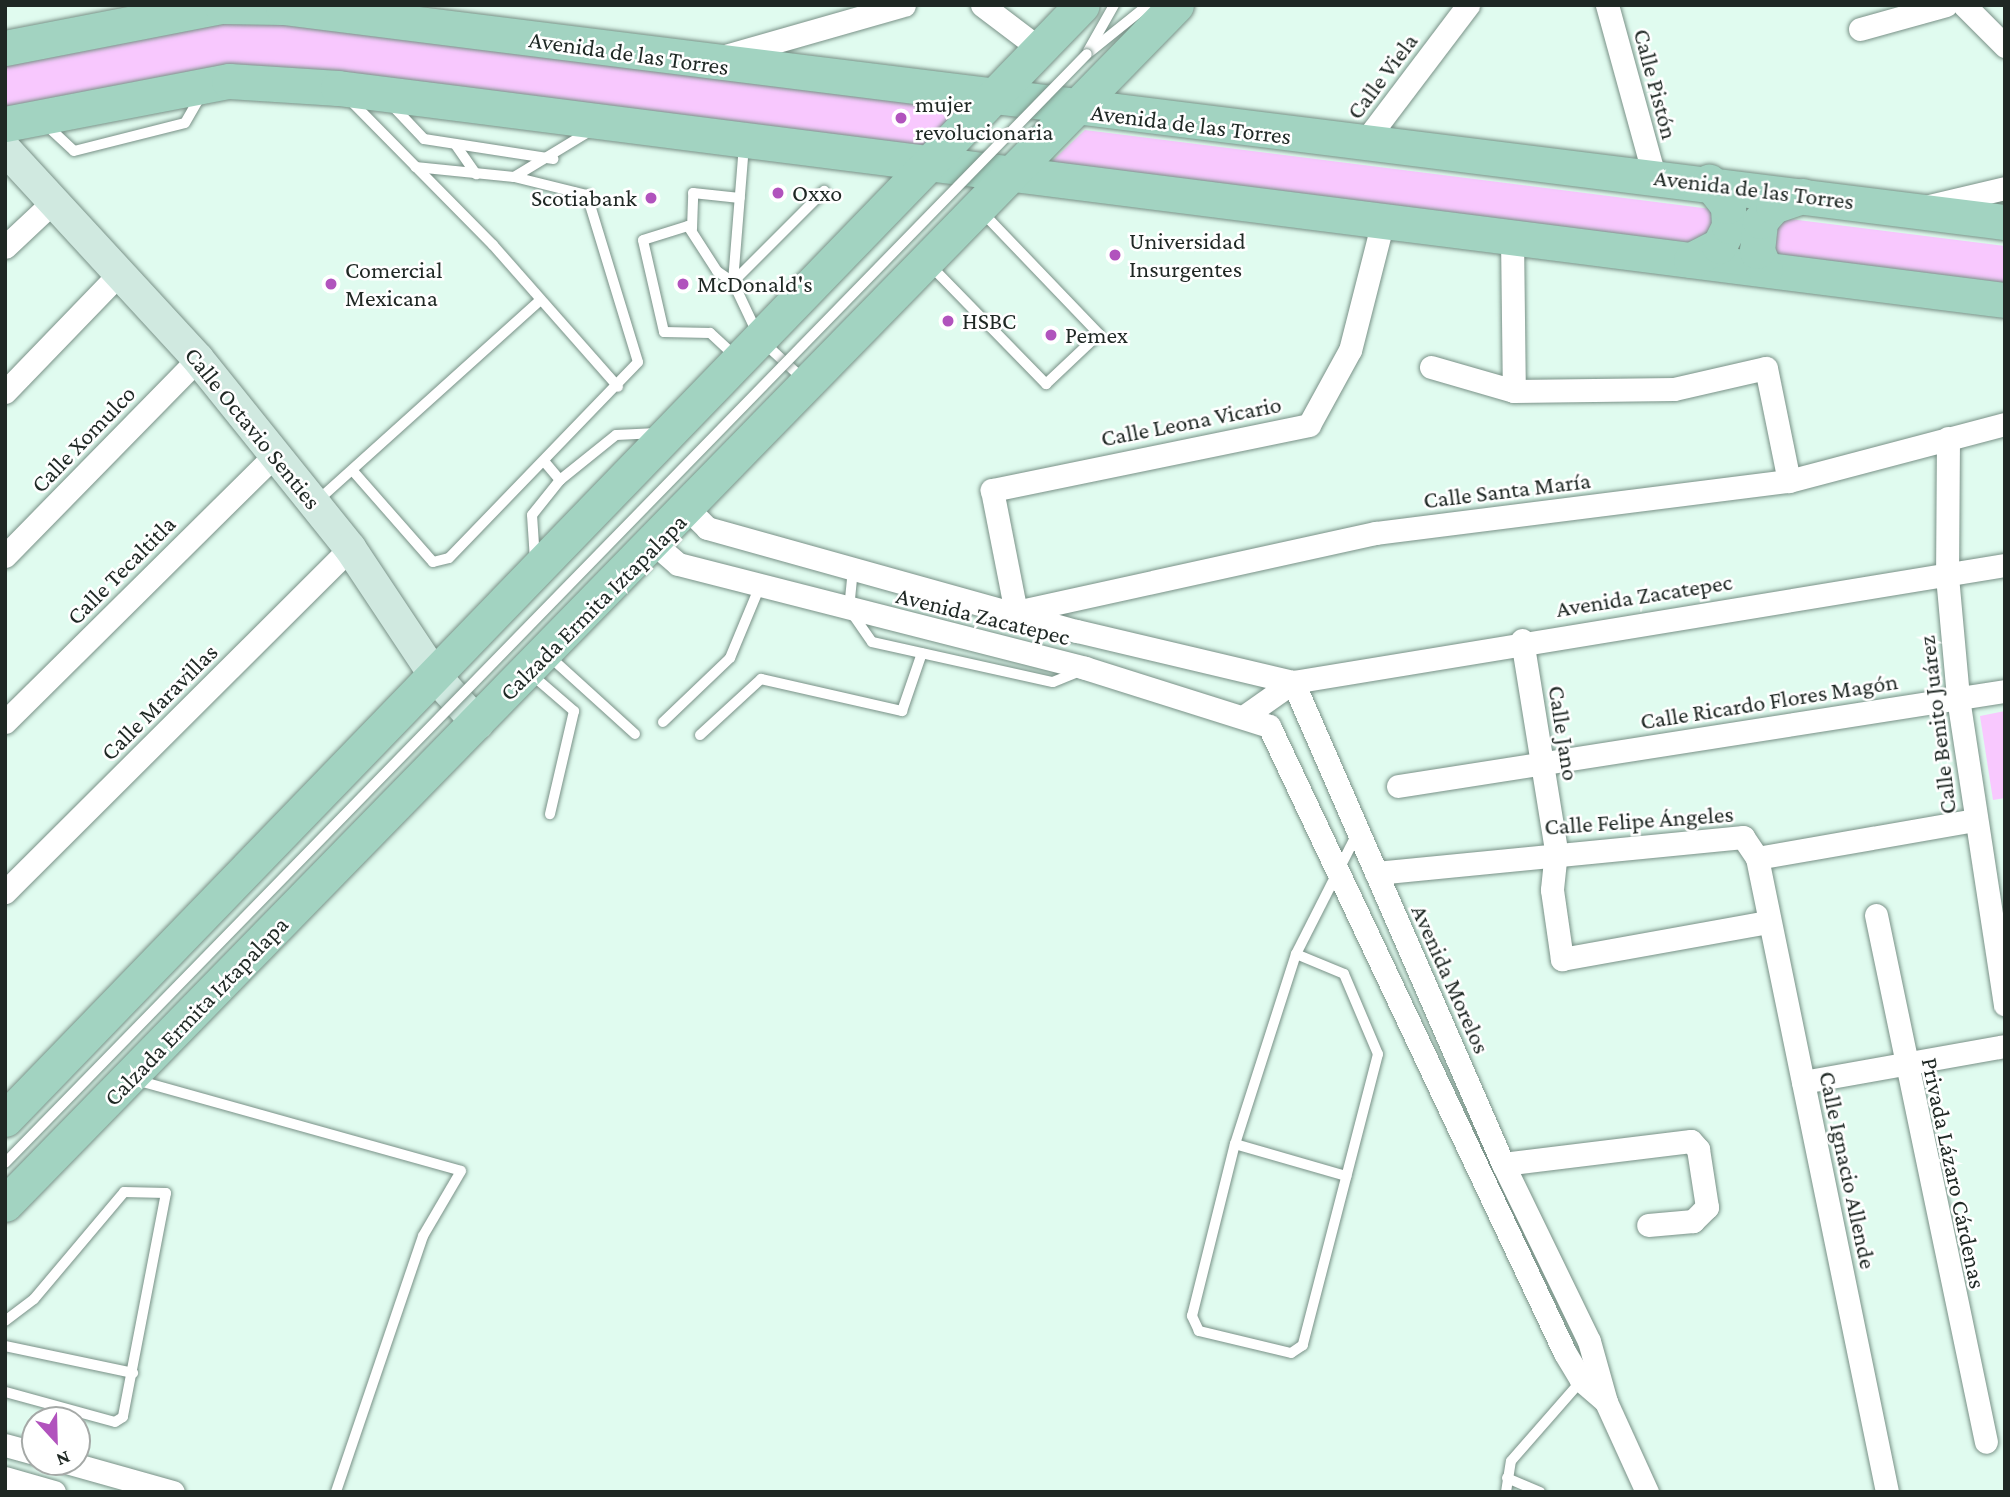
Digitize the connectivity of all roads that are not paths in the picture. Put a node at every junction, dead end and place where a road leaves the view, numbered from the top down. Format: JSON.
{"nodes":[{"id":1,"x":420,"y":5,"type":"edge"},
{"id":2,"x":904,"y":5,"type":"edge"},
{"id":3,"x":982,"y":5,"type":"edge"},
{"id":4,"x":1082,"y":5,"type":"edge"},
{"id":5,"x":1114,"y":5,"type":"edge"},
{"id":6,"x":1148,"y":5,"type":"edge"},
{"id":7,"x":1177,"y":5,"type":"edge"},
{"id":8,"x":1468,"y":5,"type":"edge"},
{"id":9,"x":1608,"y":5,"type":"edge"},
{"id":10,"x":1946,"y":5,"type":"edge"},
{"id":11,"x":1964,"y":5,"type":"edge"},
{"id":12,"x":369,"y":18,"type":"junction"},
{"id":13,"x":1860,"y":29,"type":"dead end"},
{"id":14,"x":2005,"y":46,"type":"edge"},
{"id":15,"x":5,"y":48,"type":"edge"},
{"id":16,"x":1040,"y":49,"type":"junction"},
{"id":17,"x":1087,"y":54,"type":"junction"},
{"id":18,"x":698,"y":63,"type":"junction"},
{"id":19,"x":338,"y":88,"type":"junction"},
{"id":20,"x":383,"y":94,"type":"junction"},
{"id":21,"x":996,"y":96,"type":"junction"},
{"id":22,"x":1077,"y":111,"type":"junction"},
{"id":23,"x":22,"y":120,"type":"edge"},
{"id":24,"x":602,"y":123,"type":"junction"},
{"id":25,"x":744,"y":141,"type":"junction"},
{"id":26,"x":455,"y":144,"type":"junction"},
{"id":27,"x":1363,"y":144,"type":"junction"},
{"id":28,"x":5,"y":149,"type":"edge"},
{"id":29,"x":554,"y":159,"type":"junction"},
{"id":30,"x":932,"y":162,"type":"junction"},
{"id":31,"x":416,"y":167,"type":"junction"},
{"id":32,"x":476,"y":174,"type":"junction"},
{"id":33,"x":1013,"y":174,"type":"junction"},
{"id":34,"x":1654,"y":176,"type":"junction"},
{"id":35,"x":514,"y":177,"type":"junction"},
{"id":36,"x":1709,"y":182,"type":"junction"},
{"id":37,"x":2005,"y":188,"type":"edge"},
{"id":38,"x":824,"y":191,"type":"dead end"},
{"id":39,"x":1802,"y":196,"type":"junction"},
{"id":40,"x":740,"y":198,"type":"junction"},
{"id":41,"x":54,"y":201,"type":"junction"},
{"id":42,"x":1917,"y":209,"type":"junction"},
{"id":43,"x":979,"y":210,"type":"junction"},
{"id":44,"x":1383,"y":221,"type":"junction"},
{"id":45,"x":2005,"y":222,"type":"edge"},
{"id":46,"x":692,"y":229,"type":"junction"},
{"id":47,"x":1512,"y":237,"type":"junction"},
{"id":48,"x":5,"y":247,"type":"edge"},
{"id":49,"x":1691,"y":260,"type":"junction"},
{"id":50,"x":927,"y":262,"type":"junction"},
{"id":51,"x":1765,"y":269,"type":"junction"},
{"id":52,"x":120,"y":273,"type":"junction"},
{"id":53,"x":733,"y":282,"type":"junction"},
{"id":54,"x":540,"y":300,"type":"junction"},
{"id":55,"x":2005,"y":300,"type":"edge"},
{"id":56,"x":750,"y":350,"type":"junction"},
{"id":57,"x":198,"y":359,"type":"junction"},
{"id":58,"x":1431,"y":367,"type":"dead end"},
{"id":59,"x":809,"y":384,"type":"junction"},
{"id":60,"x":618,"y":387,"type":"junction"},
{"id":61,"x":1514,"y":391,"type":"junction"},
{"id":62,"x":5,"y":392,"type":"edge"},
{"id":63,"x":2005,"y":424,"type":"edge"},
{"id":64,"x":670,"y":433,"type":"junction"},
{"id":65,"x":1948,"y":438,"type":"junction"},
{"id":66,"x":275,"y":456,"type":"junction"},
{"id":67,"x":544,"y":461,"type":"junction"},
{"id":68,"x":354,"y":471,"type":"junction"},
{"id":69,"x":560,"y":480,"type":"junction"},
{"id":70,"x":1789,"y":481,"type":"junction"},
{"id":71,"x":314,"y":503,"type":"junction"},
{"id":72,"x":689,"y":510,"type":"junction"},
{"id":73,"x":656,"y":545,"type":"junction"},
{"id":74,"x":351,"y":548,"type":"junction"},
{"id":75,"x":5,"y":556,"type":"edge"},
{"id":76,"x":2005,"y":565,"type":"edge"},
{"id":77,"x":853,"y":569,"type":"junction"},
{"id":78,"x":537,"y":570,"type":"junction"},
{"id":79,"x":1947,"y":576,"type":"junction"},
{"id":80,"x":760,"y":586,"type":"junction"},
{"id":81,"x":1093,"y":594,"type":"junction"},
{"id":82,"x":849,"y":609,"type":"junction"},
{"id":83,"x":1016,"y":612,"type":"junction"},
{"id":84,"x":1077,"y":631,"type":"junction"},
{"id":85,"x":1522,"y":640,"type":"junction"},
{"id":86,"x":922,"y":653,"type":"junction"},
{"id":87,"x":538,"y":663,"type":"junction"},
{"id":88,"x":1085,"y":668,"type":"junction"},
{"id":89,"x":435,"y":676,"type":"junction"},
{"id":90,"x":1293,"y":682,"type":"junction"},
{"id":91,"x":2005,"y":691,"type":"edge"},
{"id":92,"x":1958,"y":698,"type":"junction"},
{"id":93,"x":1246,"y":715,"type":"junction"},
{"id":94,"x":5,"y":722,"type":"edge"},
{"id":95,"x":663,"y":722,"type":"dead end"},
{"id":96,"x":478,"y":724,"type":"junction"},
{"id":97,"x":635,"y":734,"type":"dead end"},
{"id":98,"x":700,"y":735,"type":"dead end"},
{"id":99,"x":1541,"y":763,"type":"junction"},
{"id":100,"x":1398,"y":786,"type":"dead end"},
{"id":101,"x":550,"y":814,"type":"dead end"},
{"id":102,"x":1975,"y":820,"type":"junction"},
{"id":103,"x":1358,"y":832,"type":"junction"},
{"id":104,"x":1556,"y":851,"type":"junction"},
{"id":105,"x":1758,"y":858,"type":"junction"},
{"id":106,"x":1336,"y":868,"type":"junction"},
{"id":107,"x":1376,"y":873,"type":"junction"},
{"id":108,"x":5,"y":892,"type":"edge"},
{"id":109,"x":1876,"y":915,"type":"dead end"},
{"id":110,"x":1767,"y":922,"type":"junction"},
{"id":111,"x":1296,"y":954,"type":"junction"},
{"id":112,"x":2005,"y":1003,"type":"edge"},
{"id":113,"x":2005,"y":1046,"type":"edge"},
{"id":114,"x":1904,"y":1065,"type":"junction"},
{"id":115,"x":131,"y":1078,"type":"junction"},
{"id":116,"x":1803,"y":1082,"type":"junction"},
{"id":117,"x":5,"y":1119,"type":"edge"},
{"id":118,"x":1235,"y":1144,"type":"junction"},
{"id":119,"x":5,"y":1152,"type":"edge"},
{"id":120,"x":1503,"y":1164,"type":"junction"},
{"id":121,"x":18,"y":1171,"type":"edge"},
{"id":122,"x":1346,"y":1176,"type":"junction"},
{"id":123,"x":5,"y":1204,"type":"edge"},
{"id":124,"x":1648,"y":1225,"type":"dead end"},
{"id":125,"x":1567,"y":1294,"type":"junction"},
{"id":126,"x":1542,"y":1305,"type":"junction"},
{"id":127,"x":5,"y":1321,"type":"edge"},
{"id":128,"x":5,"y":1346,"type":"edge"},
{"id":129,"x":133,"y":1373,"type":"junction"},
{"id":130,"x":1591,"y":1376,"type":"junction"},
{"id":131,"x":5,"y":1392,"type":"edge"},
{"id":132,"x":1986,"y":1442,"type":"dead end"},
{"id":133,"x":91,"y":1469,"type":"edge"},
{"id":134,"x":5,"y":1478,"type":"edge"},
{"id":135,"x":1507,"y":1479,"type":"junction"},
{"id":136,"x":54,"y":1492,"type":"edge"},
{"id":137,"x":173,"y":1492,"type":"edge"},
{"id":138,"x":336,"y":1492,"type":"edge"},
{"id":139,"x":1506,"y":1492,"type":"edge"},
{"id":140,"x":1540,"y":1492,"type":"edge"},
{"id":141,"x":1647,"y":1492,"type":"edge"},
{"id":142,"x":1887,"y":1492,"type":"edge"}],
"edges":[{"from":1,"to":12,"type":"street"},
{"from":2,"to":18,"type":"street"},
{"from":3,"to":16,"type":"street"},
{"from":4,"to":16,"type":"main road"},
{"from":5,"to":17,"type":"lane"},
{"from":6,"to":17,"type":"lane"},
{"from":7,"to":22,"type":"main road","name":"Calzada Ermita Iztapalapa"},
{"from":8,"to":27,"type":"street","name":"Calle Viela"},
{"from":9,"to":34,"type":"street","name":"Calle Pistón"},
{"from":10,"to":13,"type":"street"},
{"from":11,"to":14,"type":"street"},
{"from":12,"to":15,"type":"main road","name":"Avenida de las Torres"},
{"from":12,"to":18,"type":"main road","name":"Avenida de las Torres"},
{"from":16,"to":21,"type":"main road"},
{"from":17,"to":121,"type":"lane","bridge":true},
{"from":18,"to":21,"type":"main road","name":"Avenida de las Torres"},
{"from":19,"to":20,"type":"main road"},
{"from":19,"to":23,"type":"main road"},
{"from":19,"to":31,"type":"lane"},
{"from":20,"to":24,"type":"main road"},
{"from":20,"to":26,"type":"lane"},
{"from":21,"to":22,"type":"main road","name":"Avenida de las Torres"},
{"from":21,"to":30,"type":"main road"},
{"from":22,"to":27,"type":"main road","name":"Avenida de las Torres"},
{"from":22,"to":33,"type":"main road","name":"Calzada Ermita Iztapalapa"},
{"from":24,"to":25,"type":"main road"},
{"from":24,"to":29,"type":"lane"},
{"from":25,"to":30,"type":"main road"},
{"from":25,"to":40,"type":"lane"},
{"from":26,"to":29,"type":"lane"},
{"from":26,"to":32,"type":"lane"},
{"from":27,"to":34,"type":"main road","name":"Avenida de las Torres"},
{"from":28,"to":41,"type":"street","name":"Calle Octavio Senties"},
{"from":29,"to":35,"type":"lane"},
{"from":30,"to":33,"type":"main road"},
{"from":30,"to":56,"type":"main road"},
{"from":31,"to":32,"type":"lane"},
{"from":31,"to":54,"type":"lane"},
{"from":32,"to":35,"type":"lane"},
{"from":33,"to":43,"type":"main road","name":"Calzada Ermita Iztapalapa"},
{"from":33,"to":44,"type":"main road"},
{"from":34,"to":36,"type":"main road","name":"Avenida de las Torres"},
{"from":35,"to":60,"type":"lane"},
{"from":36,"to":39,"type":"main road","name":"Avenida de las Torres"},
{"from":36,"to":49,"type":"main road"},
{"from":37,"to":42,"type":"street"},
{"from":38,"to":53,"type":"lane"},
{"from":39,"to":42,"type":"main road","name":"Avenida de las Torres"},
{"from":39,"to":51,"type":"main road"},
{"from":40,"to":46,"type":"lane"},
{"from":40,"to":53,"type":"lane"},
{"from":41,"to":48,"type":"street"},
{"from":41,"to":52,"type":"street","name":"Calle Octavio Senties"},
{"from":42,"to":45,"type":"main road","name":"Avenida de las Torres"},
{"from":43,"to":50,"type":"main road","name":"Calzada Ermita Iztapalapa"},
{"from":43,"to":50,"type":"lane"},
{"from":44,"to":47,"type":"main road"},
{"from":44,"to":83,"type":"street","name":"Calle Leona Vicario"},
{"from":46,"to":53,"type":"lane"},
{"from":46,"to":56,"type":"lane"},
{"from":47,"to":49,"type":"main road"},
{"from":47,"to":61,"type":"street"},
{"from":49,"to":51,"type":"main road"},
{"from":50,"to":59,"type":"main road","name":"Calzada Ermita Iztapalapa"},
{"from":51,"to":55,"type":"main road"},
{"from":52,"to":57,"type":"street","name":"Calle Octavio Senties"},
{"from":52,"to":62,"type":"street"},
{"from":53,"to":56,"type":"lane"},
{"from":54,"to":60,"type":"lane"},
{"from":54,"to":68,"type":"lane"},
{"from":56,"to":59,"type":"lane"},
{"from":56,"to":64,"type":"main road"},
{"from":57,"to":66,"type":"street","name":"Calle Octavio Senties"},
{"from":57,"to":75,"type":"street","name":"Calle Xomulco"},
{"from":58,"to":61,"type":"street"},
{"from":59,"to":72,"type":"main road","name":"Calzada Ermita Iztapalapa"},
{"from":60,"to":67,"type":"lane"},
{"from":61,"to":70,"type":"street"},
{"from":63,"to":65,"type":"street","name":"Calle Santa María"},
{"from":64,"to":69,"type":"lane"},
{"from":64,"to":78,"type":"main road"},
{"from":65,"to":70,"type":"street","name":"Calle Santa María"},
{"from":65,"to":79,"type":"street","name":"Calle Benito Juárez"},
{"from":66,"to":71,"type":"street","name":"Calle Octavio Senties"},
{"from":66,"to":94,"type":"street","name":"Calle Tecaltitla"},
{"from":67,"to":68,"type":"lane"},
{"from":67,"to":69,"type":"lane"},
{"from":68,"to":71,"type":"lane"},
{"from":69,"to":78,"type":"lane"},
{"from":70,"to":81,"type":"street","name":"Calle Santa María"},
{"from":71,"to":74,"type":"street","name":"Calle Octavio Senties"},
{"from":72,"to":73,"type":"main road","name":"Calzada Ermita Iztapalapa"},
{"from":72,"to":77,"type":"street","name":"Avenida Zacatepec"},
{"from":73,"to":80,"type":"street","name":"Avenida Zacatepec"},
{"from":73,"to":87,"type":"main road","name":"Calzada Ermita Iztapalapa"},
{"from":74,"to":89,"type":"street","name":"Calle Octavio Senties"},
{"from":74,"to":108,"type":"street","name":"Calle Maravillas"},
{"from":76,"to":79,"type":"street","name":"Avenida Zacatepec"},
{"from":77,"to":82,"type":"lane"},
{"from":77,"to":83,"type":"street","name":"Avenida Zacatepec"},
{"from":78,"to":89,"type":"main road"},
{"from":79,"to":85,"type":"street","name":"Avenida Zacatepec"},
{"from":79,"to":92,"type":"street","name":"Calle Benito Juárez"},
{"from":80,"to":82,"type":"street","name":"Avenida Zacatepec"},
{"from":80,"to":95,"type":"lane"},
{"from":81,"to":83,"type":"street","name":"Calle Santa María"},
{"from":81,"to":84,"type":"street"},
{"from":82,"to":86,"type":"lane"},
{"from":82,"to":88,"type":"street","name":"Avenida Zacatepec"},
{"from":83,"to":84,"type":"street","name":"Avenida Zacatepec"},
{"from":84,"to":88,"type":"street"},
{"from":84,"to":90,"type":"street","name":"Avenida Zacatepec"},
{"from":85,"to":90,"type":"street","name":"Avenida Zacatepec"},
{"from":85,"to":99,"type":"street","name":"Calle Jano"},
{"from":86,"to":88,"type":"lane"},
{"from":86,"to":98,"type":"lane"},
{"from":87,"to":96,"type":"main road","name":"Calzada Ermita Iztapalapa"},
{"from":87,"to":97,"type":"lane"},
{"from":87,"to":101,"type":"lane"},
{"from":88,"to":93,"type":"street","name":"Avenida Zacatepec"},
{"from":89,"to":96,"type":"street","name":"Calle Octavio Senties"},
{"from":89,"to":117,"type":"main road"},
{"from":90,"to":93,"type":"street","name":"Avenida Zacatepec"},
{"from":90,"to":103,"type":"street","name":"Avenida Morelos"},
{"from":91,"to":92,"type":"street","name":"Calle Ricardo Flores Magón"},
{"from":92,"to":99,"type":"street","name":"Calle Ricardo Flores Magón"},
{"from":92,"to":102,"type":"street","name":"Calle Benito Juárez"},
{"from":93,"to":106,"type":"street","name":"Avenida Morelos"},
{"from":96,"to":115,"type":"main road","name":"Calzada Ermita Iztapalapa"},
{"from":99,"to":100,"type":"street","name":"Calle Ricardo Flores Magón"},
{"from":99,"to":104,"type":"street","name":"Calle Jano"},
{"from":102,"to":105,"type":"street"},
{"from":102,"to":112,"type":"street","name":"Calle Benito Juárez"},
{"from":103,"to":106,"type":"lane"},
{"from":103,"to":107,"type":"street","name":"Avenida Morelos"},
{"from":104,"to":105,"type":"street","name":"Calle Felipe Ángeles"},
{"from":104,"to":107,"type":"street","name":"Calle Felipe Ángeles"},
{"from":104,"to":110,"type":"street","name":"Calle Jano"},
{"from":105,"to":110,"type":"street","name":"Calle Ignacio Allende"},
{"from":106,"to":111,"type":"lane"},
{"from":106,"to":126,"type":"street","name":"Avenida Morelos"},
{"from":107,"to":120,"type":"street","name":"Avenida Morelos"},
{"from":109,"to":114,"type":"street","name":"Privada Lázaro Cárdenas"},
{"from":110,"to":116,"type":"street","name":"Calle Ignacio Allende"},
{"from":111,"to":118,"type":"lane"},
{"from":111,"to":122,"type":"lane"},
{"from":113,"to":114,"type":"street"},
{"from":114,"to":116,"type":"street"},
{"from":114,"to":132,"type":"street","name":"Privada Lázaro Cárdenas"},
{"from":115,"to":121,"type":"main road","name":"Calzada Ermita Iztapalapa"},
{"from":115,"to":138,"type":"lane"},
{"from":116,"to":142,"type":"street","name":"Calle Ignacio Allende"},
{"from":118,"to":122,"type":"lane"},
{"from":118,"to":122,"type":"lane"},
{"from":119,"to":121,"type":"main road"},
{"from":120,"to":124,"type":"street"},
{"from":120,"to":125,"type":"street","name":"Avenida Morelos"},
{"from":121,"to":123,"type":"main road","name":"Calzada Ermita Iztapalapa"},
{"from":125,"to":126,"type":"street"},
{"from":125,"to":130,"type":"street","name":"Avenida Morelos"},
{"from":126,"to":130,"type":"street","name":"Avenida Morelos"},
{"from":127,"to":129,"type":"lane"},
{"from":128,"to":129,"type":"lane"},
{"from":129,"to":131,"type":"lane"},
{"from":130,"to":135,"type":"lane"},
{"from":130,"to":141,"type":"street","name":"Avenida Morelos"},
{"from":133,"to":137,"type":"street"},
{"from":134,"to":136,"type":"street"},
{"from":135,"to":139,"type":"lane"},
{"from":135,"to":140,"type":"lane"}]}
